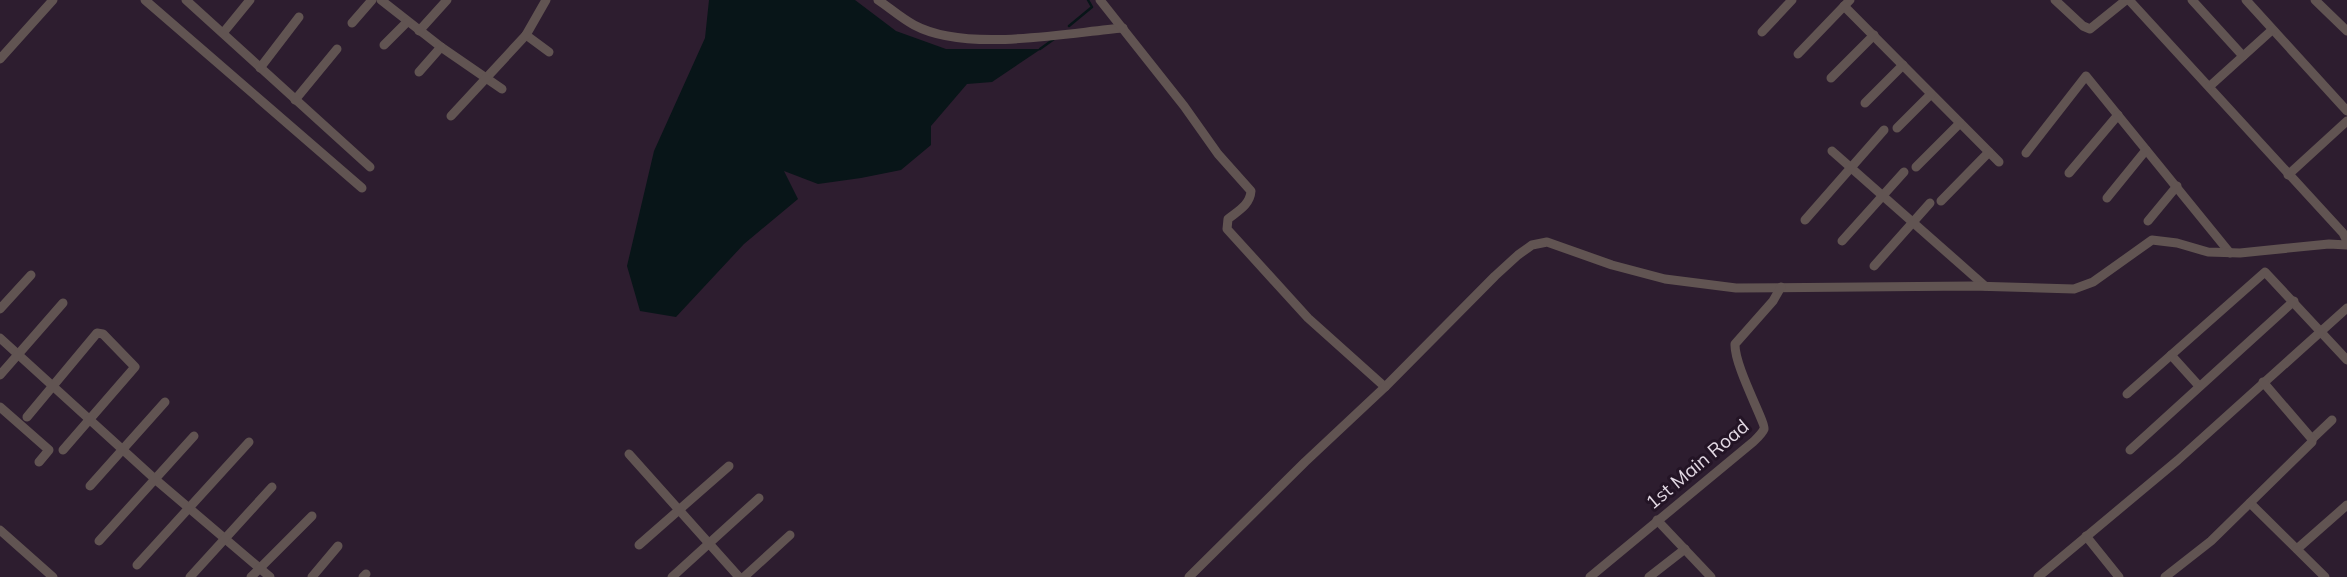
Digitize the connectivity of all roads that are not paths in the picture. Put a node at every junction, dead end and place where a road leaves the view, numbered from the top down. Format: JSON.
{"nodes":[{"id":1,"x":53,"y":0,"type":"edge"},
{"id":2,"x":145,"y":0,"type":"edge"},
{"id":3,"x":186,"y":0,"type":"edge"},
{"id":4,"x":250,"y":0,"type":"edge"},
{"id":5,"x":372,"y":0,"type":"edge"},
{"id":6,"x":381,"y":0,"type":"edge"},
{"id":7,"x":447,"y":0,"type":"edge"},
{"id":8,"x":546,"y":0,"type":"edge"},
{"id":9,"x":878,"y":0,"type":"edge"},
{"id":10,"x":1100,"y":0,"type":"edge"},
{"id":11,"x":1793,"y":0,"type":"edge"},
{"id":12,"x":2055,"y":0,"type":"edge"},
{"id":13,"x":2192,"y":0,"type":"edge"},
{"id":14,"x":2246,"y":0,"type":"edge"},
{"id":15,"x":2315,"y":0,"type":"edge"},
{"id":16,"x":2122,"y":1,"type":"edge"},
{"id":17,"x":1847,"y":3,"type":"edge"},
{"id":18,"x":299,"y":17,"type":"dead end"},
{"id":19,"x":407,"y":22,"type":"junction"},
{"id":20,"x":352,"y":23,"type":"dead end"},
{"id":21,"x":1123,"y":28,"type":"junction"},
{"id":22,"x":2272,"y":30,"type":"junction"},
{"id":23,"x":419,"y":31,"type":"junction"},
{"id":24,"x":2347,"y":31,"type":"edge"},
{"id":25,"x":1762,"y":32,"type":"dead end"},
{"id":26,"x":223,"y":33,"type":"junction"},
{"id":27,"x":526,"y":34,"type":"junction"},
{"id":28,"x":1874,"y":35,"type":"junction"},
{"id":29,"x":384,"y":45,"type":"dead end"},
{"id":30,"x":441,"y":47,"type":"junction"},
{"id":31,"x":337,"y":49,"type":"dead end"},
{"id":32,"x":549,"y":51,"type":"dead end"},
{"id":33,"x":1798,"y":54,"type":"dead end"},
{"id":34,"x":2243,"y":56,"type":"junction"},
{"id":35,"x":0,"y":59,"type":"edge"},
{"id":36,"x":1903,"y":65,"type":"junction"},
{"id":37,"x":260,"y":68,"type":"junction"},
{"id":38,"x":419,"y":72,"type":"dead end"},
{"id":39,"x":486,"y":77,"type":"junction"},
{"id":40,"x":1831,"y":78,"type":"dead end"},
{"id":41,"x":2210,"y":86,"type":"junction"},
{"id":42,"x":502,"y":89,"type":"dead end"},
{"id":43,"x":1931,"y":94,"type":"junction"},
{"id":44,"x":295,"y":100,"type":"junction"},
{"id":45,"x":1865,"y":103,"type":"dead end"},
{"id":46,"x":2347,"y":111,"type":"edge"},
{"id":47,"x":2118,"y":115,"type":"junction"},
{"id":48,"x":451,"y":116,"type":"dead end"},
{"id":49,"x":2347,"y":121,"type":"edge"},
{"id":50,"x":1961,"y":123,"type":"junction"},
{"id":51,"x":1897,"y":128,"type":"dead end"},
{"id":52,"x":1884,"y":130,"type":"dead end"},
{"id":53,"x":2146,"y":149,"type":"junction"},
{"id":54,"x":1832,"y":151,"type":"dead end"},
{"id":55,"x":1989,"y":152,"type":"junction"},
{"id":56,"x":2026,"y":153,"type":"dead end"},
{"id":57,"x":1999,"y":162,"type":"dead end"},
{"id":58,"x":370,"y":167,"type":"dead end"},
{"id":59,"x":1916,"y":167,"type":"dead end"},
{"id":60,"x":1851,"y":168,"type":"junction"},
{"id":61,"x":1904,"y":172,"type":"dead end"},
{"id":62,"x":2069,"y":173,"type":"dead end"},
{"id":63,"x":2288,"y":174,"type":"junction"},
{"id":64,"x":2177,"y":186,"type":"junction"},
{"id":65,"x":362,"y":188,"type":"dead end"},
{"id":66,"x":1883,"y":196,"type":"junction"},
{"id":67,"x":2107,"y":198,"type":"dead end"},
{"id":68,"x":1941,"y":201,"type":"dead end"},
{"id":69,"x":1930,"y":203,"type":"dead end"},
{"id":70,"x":1805,"y":220,"type":"dead end"},
{"id":71,"x":2148,"y":221,"type":"dead end"},
{"id":72,"x":1913,"y":223,"type":"junction"},
{"id":73,"x":1842,"y":241,"type":"dead end"},
{"id":74,"x":2347,"y":243,"type":"edge"},
{"id":75,"x":2230,"y":253,"type":"junction"},
{"id":76,"x":1874,"y":266,"type":"dead end"},
{"id":77,"x":31,"y":275,"type":"dead end"},
{"id":78,"x":1985,"y":286,"type":"junction"},
{"id":79,"x":1781,"y":287,"type":"junction"},
{"id":80,"x":2294,"y":301,"type":"junction"},
{"id":81,"x":63,"y":303,"type":"dead end"},
{"id":82,"x":0,"y":309,"type":"edge"},
{"id":83,"x":2347,"y":309,"type":"edge"},
{"id":84,"x":2320,"y":331,"type":"junction"},
{"id":85,"x":0,"y":338,"type":"edge"},
{"id":86,"x":18,"y":353,"type":"junction"},
{"id":87,"x":2171,"y":355,"type":"junction"},
{"id":88,"x":2347,"y":360,"type":"edge"},
{"id":89,"x":0,"y":374,"type":"edge"},
{"id":90,"x":2263,"y":382,"type":"junction"},
{"id":91,"x":2199,"y":386,"type":"junction"},
{"id":92,"x":52,"y":387,"type":"junction"},
{"id":93,"x":1385,"y":387,"type":"junction"},
{"id":94,"x":2127,"y":394,"type":"dead end"},
{"id":95,"x":165,"y":402,"type":"dead end"},
{"id":96,"x":0,"y":407,"type":"edge"},
{"id":97,"x":27,"y":417,"type":"dead end"},
{"id":98,"x":89,"y":419,"type":"junction"},
{"id":99,"x":2332,"y":420,"type":"dead end"},
{"id":100,"x":194,"y":436,"type":"dead end"},
{"id":101,"x":2312,"y":439,"type":"junction"},
{"id":102,"x":249,"y":442,"type":"dead end"},
{"id":103,"x":123,"y":449,"type":"junction"},
{"id":104,"x":63,"y":450,"type":"dead end"},
{"id":105,"x":2130,"y":450,"type":"dead end"},
{"id":106,"x":629,"y":454,"type":"dead end"},
{"id":107,"x":39,"y":462,"type":"dead end"},
{"id":108,"x":729,"y":466,"type":"dead end"},
{"id":109,"x":156,"y":480,"type":"junction"},
{"id":110,"x":90,"y":486,"type":"dead end"},
{"id":111,"x":272,"y":487,"type":"dead end"},
{"id":112,"x":759,"y":498,"type":"dead end"},
{"id":113,"x":2250,"y":503,"type":"junction"},
{"id":114,"x":2347,"y":505,"type":"edge"},
{"id":115,"x":189,"y":508,"type":"junction"},
{"id":116,"x":679,"y":510,"type":"junction"},
{"id":117,"x":312,"y":516,"type":"dead end"},
{"id":118,"x":1657,"y":520,"type":"junction"},
{"id":119,"x":0,"y":530,"type":"edge"},
{"id":120,"x":790,"y":535,"type":"dead end"},
{"id":121,"x":2086,"y":536,"type":"junction"},
{"id":122,"x":224,"y":539,"type":"junction"},
{"id":123,"x":99,"y":541,"type":"dead end"},
{"id":124,"x":709,"y":544,"type":"junction"},
{"id":125,"x":639,"y":545,"type":"dead end"},
{"id":126,"x":338,"y":546,"type":"dead end"},
{"id":127,"x":1685,"y":549,"type":"junction"},
{"id":128,"x":2297,"y":549,"type":"junction"},
{"id":129,"x":137,"y":565,"type":"dead end"},
{"id":130,"x":260,"y":568,"type":"junction"},
{"id":131,"x":53,"y":577,"type":"edge"},
{"id":132,"x":190,"y":577,"type":"edge"},
{"id":133,"x":251,"y":577,"type":"edge"},
{"id":134,"x":270,"y":577,"type":"edge"},
{"id":135,"x":312,"y":577,"type":"edge"},
{"id":136,"x":672,"y":577,"type":"edge"},
{"id":137,"x":741,"y":577,"type":"edge"},
{"id":138,"x":1189,"y":577,"type":"edge"},
{"id":139,"x":1590,"y":577,"type":"edge"},
{"id":140,"x":1649,"y":577,"type":"edge"},
{"id":141,"x":1711,"y":577,"type":"edge"},
{"id":142,"x":2038,"y":577,"type":"edge"},
{"id":143,"x":2119,"y":577,"type":"edge"},
{"id":144,"x":2165,"y":577,"type":"edge"},
{"id":145,"x":2325,"y":577,"type":"edge"}],
"edges":[{"from":1,"to":35,"type":"street"},
{"from":2,"to":65,"type":"street"},
{"from":3,"to":26,"type":"street"},
{"from":4,"to":26,"type":"street"},
{"from":5,"to":20,"type":"street"},
{"from":6,"to":19,"type":"street"},
{"from":7,"to":23,"type":"street"},
{"from":8,"to":27,"type":"street"},
{"from":9,"to":21,"type":"street"},
{"from":10,"to":21,"type":"street"},
{"from":11,"to":25,"type":"street"},
{"from":12,"to":16,"type":"street"},
{"from":13,"to":34,"type":"street"},
{"from":14,"to":22,"type":"street"},
{"from":15,"to":24,"type":"street"},
{"from":16,"to":41,"type":"street"},
{"from":17,"to":28,"type":"street"},
{"from":17,"to":33,"type":"street"},
{"from":18,"to":37,"type":"street"},
{"from":19,"to":23,"type":"street"},
{"from":19,"to":29,"type":"street"},
{"from":21,"to":93,"type":"street"},
{"from":22,"to":34,"type":"street"},
{"from":22,"to":46,"type":"street"},
{"from":23,"to":30,"type":"street"},
{"from":26,"to":37,"type":"street"},
{"from":27,"to":32,"type":"street"},
{"from":27,"to":39,"type":"street"},
{"from":28,"to":36,"type":"street"},
{"from":28,"to":40,"type":"street"},
{"from":30,"to":38,"type":"street"},
{"from":30,"to":39,"type":"street"},
{"from":31,"to":44,"type":"street"},
{"from":34,"to":41,"type":"street"},
{"from":36,"to":43,"type":"street"},
{"from":36,"to":45,"type":"street"},
{"from":37,"to":44,"type":"street"},
{"from":39,"to":42,"type":"street"},
{"from":39,"to":48,"type":"street"},
{"from":41,"to":63,"type":"street"},
{"from":43,"to":50,"type":"street"},
{"from":43,"to":51,"type":"street"},
{"from":44,"to":58,"type":"street"},
{"from":47,"to":53,"type":"street"},
{"from":47,"to":56,"type":"street"},
{"from":47,"to":62,"type":"street"},
{"from":49,"to":63,"type":"street"},
{"from":50,"to":55,"type":"street"},
{"from":50,"to":59,"type":"street"},
{"from":52,"to":60,"type":"street"},
{"from":53,"to":64,"type":"street"},
{"from":53,"to":67,"type":"street"},
{"from":54,"to":60,"type":"street"},
{"from":55,"to":57,"type":"street"},
{"from":55,"to":68,"type":"street"},
{"from":60,"to":66,"type":"street"},
{"from":60,"to":70,"type":"street"},
{"from":61,"to":66,"type":"street"},
{"from":63,"to":74,"type":"street"},
{"from":64,"to":71,"type":"street"},
{"from":64,"to":75,"type":"street"},
{"from":66,"to":72,"type":"street"},
{"from":66,"to":73,"type":"street"},
{"from":69,"to":72,"type":"street"},
{"from":72,"to":76,"type":"street"},
{"from":72,"to":78,"type":"street"},
{"from":74,"to":75,"type":"street"},
{"from":75,"to":78,"type":"street"},
{"from":77,"to":82,"type":"street"},
{"from":78,"to":79,"type":"street"},
{"from":79,"to":93,"type":"street"},
{"from":79,"to":118,"type":"street","name":"1st Main Road"},
{"from":80,"to":84,"type":"street"},
{"from":80,"to":87,"type":"street"},
{"from":80,"to":91,"type":"street"},
{"from":81,"to":86,"type":"street"},
{"from":83,"to":84,"type":"street"},
{"from":84,"to":88,"type":"street"},
{"from":84,"to":90,"type":"street"},
{"from":85,"to":86,"type":"street"},
{"from":86,"to":89,"type":"street"},
{"from":86,"to":92,"type":"street"},
{"from":87,"to":91,"type":"street"},
{"from":87,"to":94,"type":"street"},
{"from":90,"to":101,"type":"street"},
{"from":90,"to":121,"type":"street"},
{"from":91,"to":105,"type":"street"},
{"from":92,"to":97,"type":"street"},
{"from":92,"to":98,"type":"street"},
{"from":92,"to":98,"type":"street"},
{"from":93,"to":138,"type":"street"},
{"from":95,"to":103,"type":"street"},
{"from":96,"to":107,"type":"street"},
{"from":98,"to":103,"type":"street"},
{"from":98,"to":104,"type":"street"},
{"from":99,"to":101,"type":"street"},
{"from":100,"to":109,"type":"street"},
{"from":101,"to":113,"type":"street"},
{"from":102,"to":115,"type":"street"},
{"from":103,"to":109,"type":"street"},
{"from":103,"to":110,"type":"street"},
{"from":106,"to":116,"type":"street"},
{"from":108,"to":116,"type":"street"},
{"from":109,"to":115,"type":"street"},
{"from":109,"to":123,"type":"street"},
{"from":111,"to":122,"type":"street"},
{"from":112,"to":124,"type":"street"},
{"from":113,"to":128,"type":"street"},
{"from":113,"to":144,"type":"street"},
{"from":114,"to":128,"type":"street"},
{"from":115,"to":122,"type":"street"},
{"from":115,"to":129,"type":"street"},
{"from":116,"to":124,"type":"street"},
{"from":116,"to":125,"type":"street"},
{"from":117,"to":130,"type":"street"},
{"from":118,"to":127,"type":"street"},
{"from":118,"to":139,"type":"street","name":"1st Main Road"},
{"from":119,"to":131,"type":"street"},
{"from":120,"to":137,"type":"street"},
{"from":121,"to":142,"type":"street"},
{"from":121,"to":143,"type":"street"},
{"from":122,"to":130,"type":"street"},
{"from":122,"to":132,"type":"street"},
{"from":124,"to":136,"type":"street"},
{"from":124,"to":137,"type":"street"},
{"from":126,"to":135,"type":"street"},
{"from":127,"to":140,"type":"street"},
{"from":127,"to":141,"type":"street"},
{"from":128,"to":145,"type":"street"},
{"from":130,"to":133,"type":"street"},
{"from":130,"to":134,"type":"street"}]}
